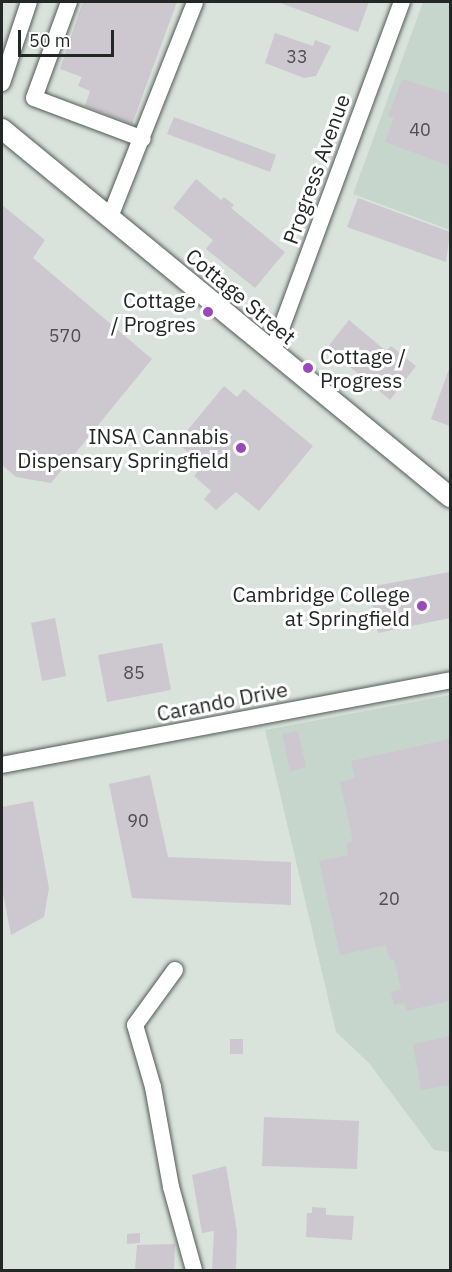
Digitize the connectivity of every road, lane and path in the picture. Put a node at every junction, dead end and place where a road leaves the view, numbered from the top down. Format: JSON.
{"nodes":[{"id":1,"x":29,"y":2,"type":"edge"},
{"id":2,"x":69,"y":2,"type":"edge"},
{"id":3,"x":195,"y":2,"type":"edge"},
{"id":4,"x":402,"y":2,"type":"edge"},
{"id":5,"x":2,"y":83,"type":"edge"},
{"id":6,"x":2,"y":129,"type":"edge"},
{"id":7,"x":143,"y":139,"type":"junction"},
{"id":8,"x":110,"y":217,"type":"junction"},
{"id":9,"x":272,"y":353,"type":"junction"},
{"id":10,"x":450,"y":497,"type":"edge"},
{"id":11,"x":450,"y":680,"type":"edge"},
{"id":12,"x":2,"y":765,"type":"edge"},
{"id":13,"x":175,"y":970,"type":"dead end"},
{"id":14,"x":194,"y":1270,"type":"edge"}],
"edges":[{"from":1,"to":5,"type":"street"},
{"from":2,"to":7,"type":"street"},
{"from":3,"to":7,"type":"street"},
{"from":4,"to":9,"type":"street","name":"Progress Avenue"},
{"from":6,"to":8,"type":"main road","name":"Cottage Street"},
{"from":7,"to":8,"type":"street"},
{"from":8,"to":9,"type":"main road","name":"Cottage Street"},
{"from":9,"to":10,"type":"main road","name":"Cottage Street"},
{"from":11,"to":12,"type":"street","name":"Carando Drive"},
{"from":13,"to":14,"type":"street"}]}
